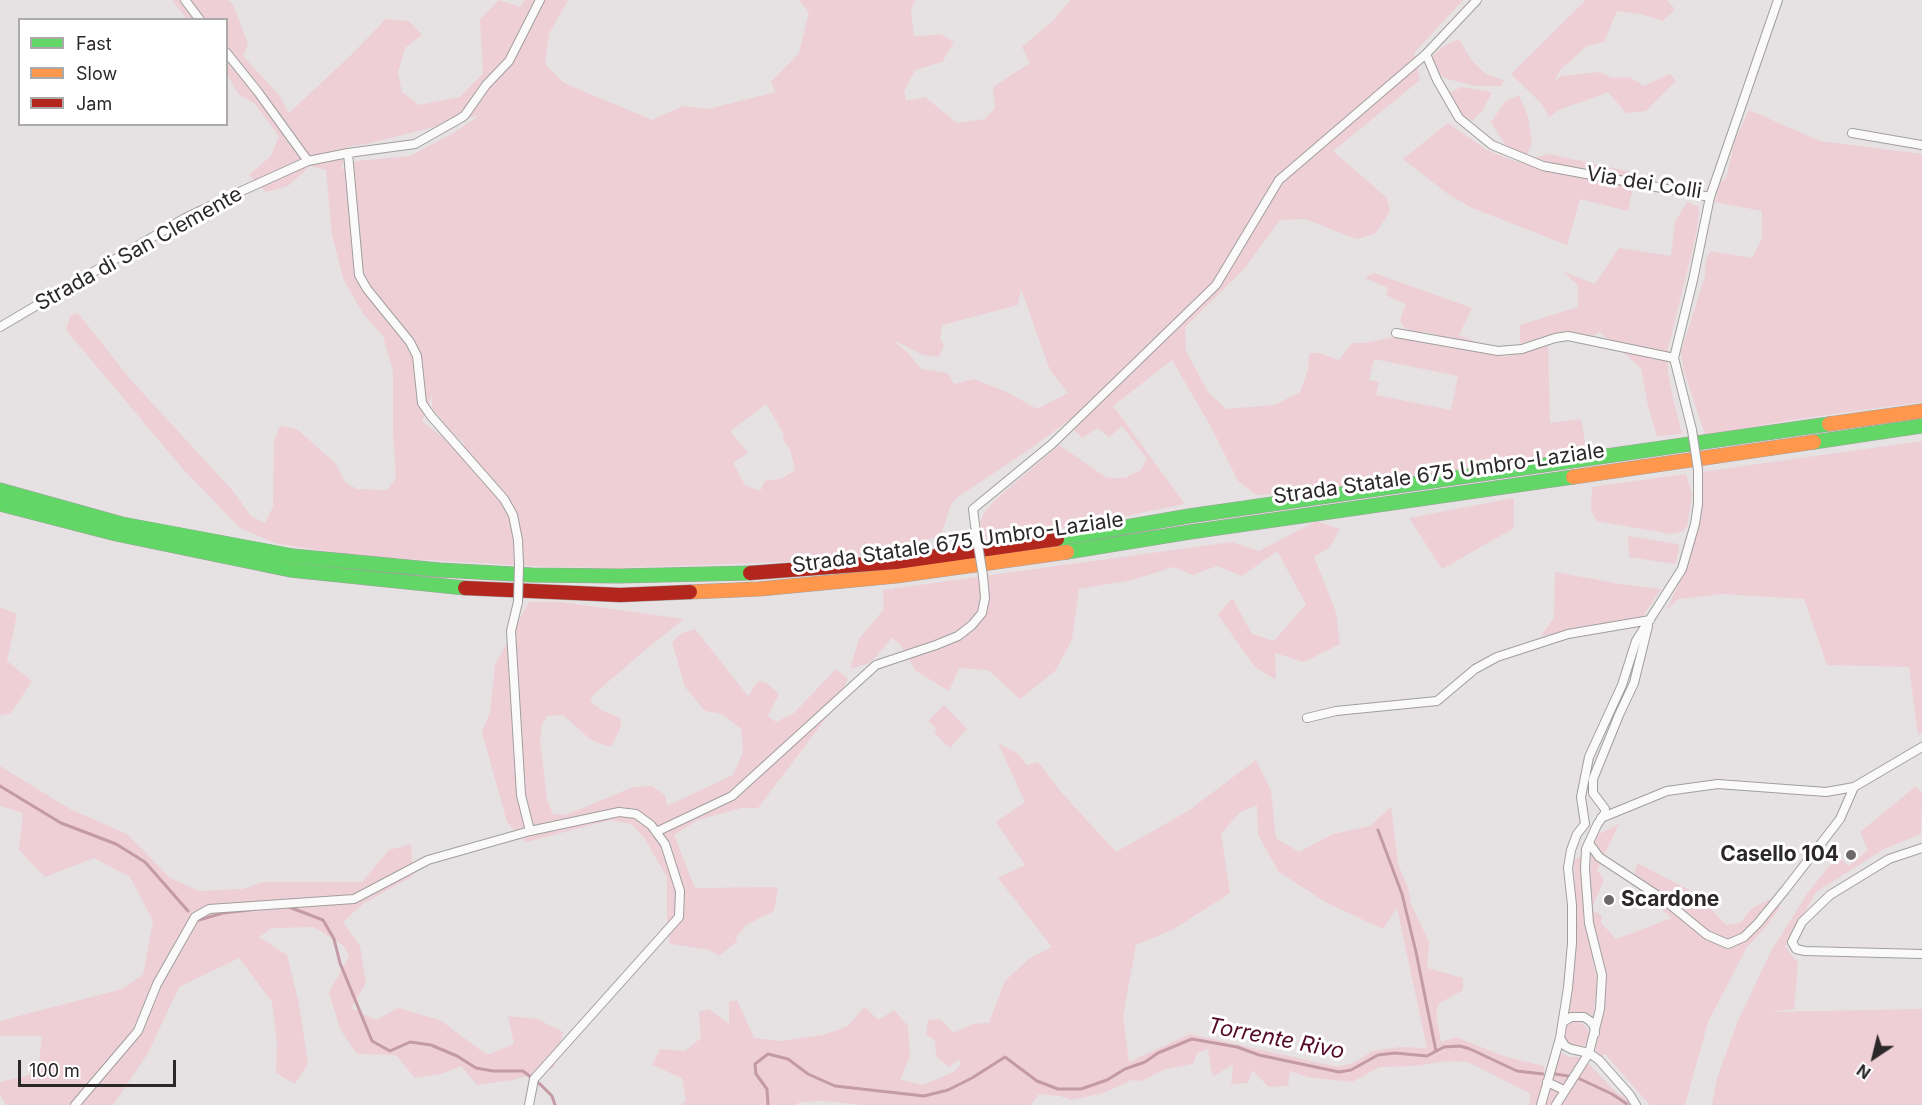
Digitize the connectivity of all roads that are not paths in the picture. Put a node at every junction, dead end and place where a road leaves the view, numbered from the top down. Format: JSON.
{"nodes":[{"id":1,"x":185,"y":0,"type":"edge"},
{"id":2,"x":540,"y":0,"type":"edge"},
{"id":3,"x":1477,"y":0,"type":"edge"},
{"id":4,"x":1778,"y":0,"type":"edge"},
{"id":5,"x":198,"y":18,"type":"edge"},
{"id":6,"x":228,"y":54,"type":"edge"},
{"id":7,"x":1426,"y":54,"type":"junction"},
{"id":8,"x":1852,"y":133,"type":"dead end"},
{"id":9,"x":1922,"y":145,"type":"edge"},
{"id":10,"x":348,"y":153,"type":"junction"},
{"id":11,"x":308,"y":161,"type":"junction"},
{"id":12,"x":1710,"y":197,"type":"junction"},
{"id":13,"x":0,"y":327,"type":"edge"},
{"id":14,"x":1396,"y":333,"type":"dead end"},
{"id":15,"x":1674,"y":358,"type":"junction"},
{"id":16,"x":1922,"y":411,"type":"edge"},
{"id":17,"x":1922,"y":426,"type":"edge"},
{"id":18,"x":0,"y":490,"type":"edge"},
{"id":19,"x":0,"y":504,"type":"edge"},
{"id":20,"x":1650,"y":620,"type":"junction"},
{"id":21,"x":1307,"y":718,"type":"dead end"},
{"id":22,"x":1922,"y":747,"type":"edge"},
{"id":23,"x":1854,"y":787,"type":"junction"},
{"id":24,"x":1603,"y":817,"type":"junction"},
{"id":25,"x":530,"y":831,"type":"junction"},
{"id":26,"x":656,"y":832,"type":"junction"},
{"id":27,"x":1577,"y":834,"type":"junction"},
{"id":28,"x":1589,"y":843,"type":"junction"},
{"id":29,"x":1922,"y":848,"type":"edge"},
{"id":30,"x":1922,"y":954,"type":"edge"},
{"id":31,"x":1563,"y":1022,"type":"junction"},
{"id":32,"x":1595,"y":1033,"type":"junction"},
{"id":33,"x":1560,"y":1038,"type":"junction"},
{"id":34,"x":1589,"y":1053,"type":"junction"},
{"id":35,"x":1547,"y":1082,"type":"junction"},
{"id":36,"x":1564,"y":1090,"type":"junction"},
{"id":37,"x":75,"y":1105,"type":"edge"},
{"id":38,"x":529,"y":1105,"type":"edge"},
{"id":39,"x":1541,"y":1105,"type":"edge"},
{"id":40,"x":1556,"y":1105,"type":"edge"},
{"id":41,"x":1636,"y":1105,"type":"edge"}],
"edges":[{"from":1,"to":5,"type":"street"},
{"from":2,"to":10,"type":"street","name":"Strada di San Clemente"},
{"from":3,"to":7,"type":"street"},
{"from":4,"to":12,"type":"street","name":"Via dei Colli"},
{"from":6,"to":11,"type":"street"},
{"from":7,"to":12,"type":"street","name":"Via dei Colli"},
{"from":7,"to":26,"type":"street","bridge":true},
{"from":8,"to":9,"type":"street"},
{"from":10,"to":11,"type":"street","name":"Strada di San Clemente"},
{"from":10,"to":25,"type":"street","bridge":true},
{"from":11,"to":13,"type":"street","name":"Strada di San Clemente"},
{"from":12,"to":15,"type":"street"},
{"from":14,"to":15,"type":"street"},
{"from":15,"to":20,"type":"street","bridge":true},
{"from":16,"to":18,"type":"highway","name":"Strada Statale 675 Umbro-Laziale"},
{"from":17,"to":19,"type":"highway","name":"Strada Statale 675 Umbro-Laziale"},
{"from":20,"to":21,"type":"street"},
{"from":20,"to":24,"type":"street"},
{"from":20,"to":27,"type":"street"},
{"from":22,"to":23,"type":"street"},
{"from":23,"to":24,"type":"street"},
{"from":23,"to":28,"type":"street"},
{"from":24,"to":27,"type":"street"},
{"from":24,"to":28,"type":"street"},
{"from":25,"to":26,"type":"street"},
{"from":25,"to":37,"type":"street"},
{"from":26,"to":38,"type":"street"},
{"from":27,"to":31,"type":"street"},
{"from":28,"to":32,"type":"street"},
{"from":29,"to":30,"type":"street"},
{"from":31,"to":32,"type":"street"},
{"from":31,"to":33,"type":"street"},
{"from":32,"to":34,"type":"street"},
{"from":33,"to":34,"type":"street"},
{"from":33,"to":35,"type":"street"},
{"from":34,"to":36,"type":"street"},
{"from":34,"to":41,"type":"street"},
{"from":35,"to":36,"type":"street"},
{"from":35,"to":39,"type":"street"},
{"from":36,"to":40,"type":"street"}]}
